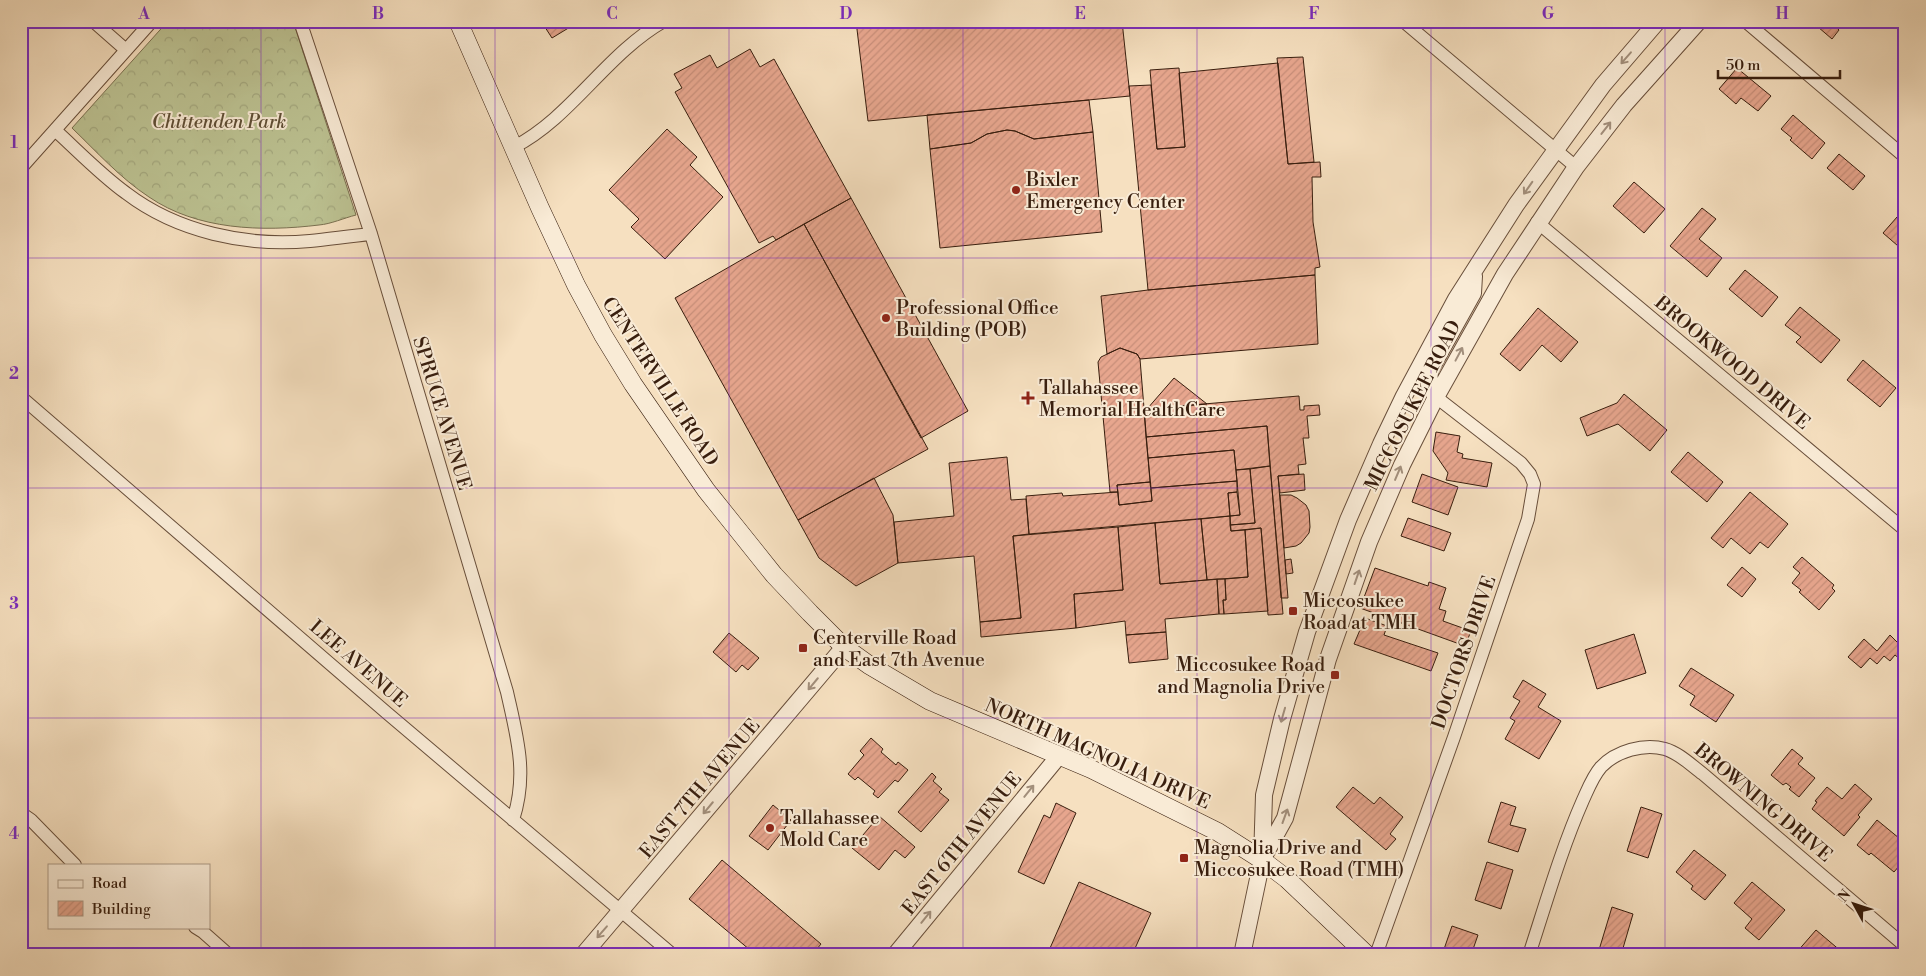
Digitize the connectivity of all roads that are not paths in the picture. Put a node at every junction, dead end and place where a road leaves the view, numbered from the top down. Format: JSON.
{"nodes":[{"id":1,"x":93,"y":21,"type":"edge"},
{"id":2,"x":152,"y":21,"type":"edge"},
{"id":3,"x":300,"y":21,"type":"edge"},
{"id":4,"x":458,"y":21,"type":"edge"},
{"id":5,"x":664,"y":21,"type":"edge"},
{"id":6,"x":1403,"y":21,"type":"edge"},
{"id":7,"x":1658,"y":21,"type":"edge"},
{"id":8,"x":1698,"y":21,"type":"edge"},
{"id":9,"x":1744,"y":21,"type":"edge"},
{"id":10,"x":126,"y":50,"type":"junction"},
{"id":11,"x":55,"y":130,"type":"junction"},
{"id":12,"x":514,"y":147,"type":"junction"},
{"id":13,"x":1554,"y":150,"type":"junction"},
{"id":14,"x":1905,"y":157,"type":"edge"},
{"id":15,"x":1576,"y":167,"type":"junction"},
{"id":16,"x":21,"y":168,"type":"edge"},
{"id":17,"x":1537,"y":222,"type":"junction"},
{"id":18,"x":371,"y":234,"type":"junction"},
{"id":19,"x":1475,"y":269,"type":"junction"},
{"id":20,"x":21,"y":397,"type":"edge"},
{"id":21,"x":1436,"y":397,"type":"junction"},
{"id":22,"x":1905,"y":530,"type":"edge"},
{"id":23,"x":844,"y":647,"type":"junction"},
{"id":24,"x":1058,"y":757,"type":"junction"},
{"id":25,"x":21,"y":813,"type":"edge"},
{"id":26,"x":513,"y":820,"type":"junction"},
{"id":27,"x":1262,"y":860,"type":"junction"},
{"id":28,"x":74,"y":864,"type":"edge"},
{"id":29,"x":620,"y":911,"type":"junction"},
{"id":30,"x":197,"y":928,"type":"edge"},
{"id":31,"x":1905,"y":946,"type":"edge"},
{"id":32,"x":229,"y":955,"type":"edge"},
{"id":33,"x":583,"y":955,"type":"edge"},
{"id":34,"x":673,"y":955,"type":"edge"},
{"id":35,"x":895,"y":955,"type":"edge"},
{"id":36,"x":1242,"y":955,"type":"edge"},
{"id":37,"x":1367,"y":955,"type":"edge"},
{"id":38,"x":1376,"y":955,"type":"edge"},
{"id":39,"x":1529,"y":955,"type":"edge"}],
"edges":[{"from":1,"to":10,"type":"street"},
{"from":2,"to":10,"type":"street"},
{"from":3,"to":18,"type":"street","name":"SPRUCE AVENUE"},
{"from":4,"to":12,"type":"main road","name":"CENTERVILLE ROAD"},
{"from":5,"to":12,"type":"street"},
{"from":6,"to":13,"type":"street"},
{"from":7,"to":13,"type":"street","name":"MICCOSUKEE ROAD","one_way":true},
{"from":15,"to":8,"type":"street","name":"MICCOSUKEE ROAD","one_way":true},
{"from":9,"to":14,"type":"street"},
{"from":10,"to":11,"type":"street"},
{"from":11,"to":16,"type":"street"},
{"from":11,"to":18,"type":"street"},
{"from":12,"to":23,"type":"main road","name":"CENTERVILLE ROAD"},
{"from":13,"to":15,"type":"street"},
{"from":13,"to":19,"type":"street","name":"MICCOSUKEE ROAD","one_way":true},
{"from":15,"to":17,"type":"street","name":"MICCOSUKEE ROAD"},
{"from":21,"to":17,"type":"street","name":"MICCOSUKEE ROAD","one_way":true},
{"from":17,"to":22,"type":"street","name":"BROOKWOOD DRIVE"},
{"from":18,"to":26,"type":"street","name":"SPRUCE AVENUE"},
{"from":19,"to":21,"type":"street"},
{"from":19,"to":27,"type":"street","name":"MICCOSUKEE ROAD","one_way":true},
{"from":20,"to":26,"type":"street","name":"LEE AVENUE"},
{"from":27,"to":21,"type":"street","name":"MICCOSUKEE ROAD","one_way":true},
{"from":21,"to":38,"type":"street","name":"DOCTORS DRIVE"},
{"from":23,"to":24,"type":"main road","name":"NORTH MAGNOLIA DRIVE"},
{"from":23,"to":29,"type":"street","name":"EAST 7TH AVENUE","one_way":true},
{"from":24,"to":27,"type":"main road","name":"NORTH MAGNOLIA DRIVE"},
{"from":35,"to":24,"type":"street","name":"EAST 6TH AVENUE","one_way":true},
{"from":25,"to":28,"type":"street"},
{"from":26,"to":29,"type":"street","name":"LEE AVENUE"},
{"from":27,"to":36,"type":"street","name":"MICCOSUKEE ROAD"},
{"from":27,"to":37,"type":"main road","name":"NORTH MAGNOLIA DRIVE"},
{"from":29,"to":33,"type":"street","name":"EAST 7TH AVENUE","one_way":true},
{"from":29,"to":34,"type":"street","name":"LEE AVENUE"},
{"from":30,"to":32,"type":"street"},
{"from":31,"to":39,"type":"street","name":"BROWNING DRIVE"}]}
